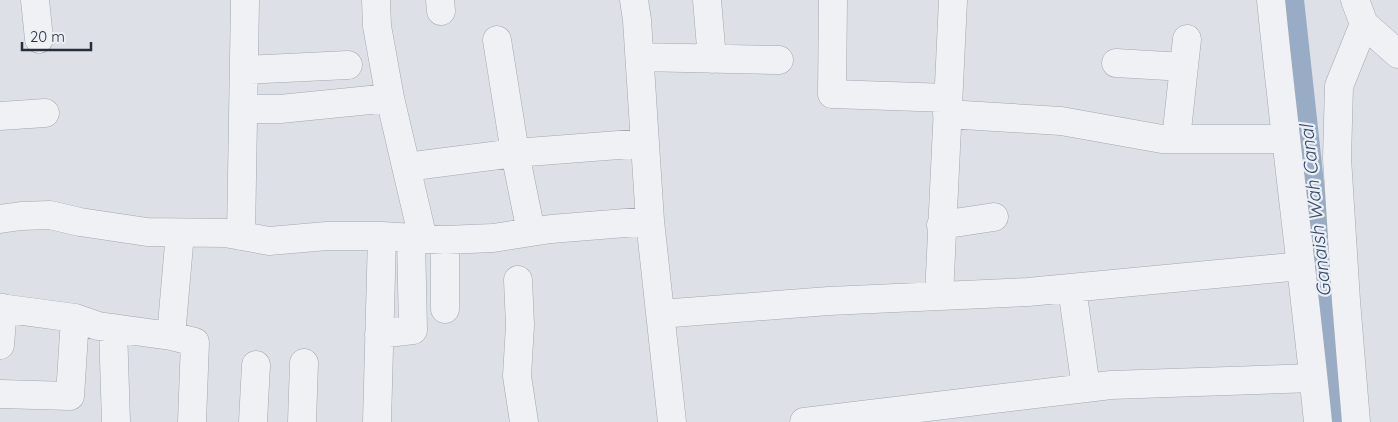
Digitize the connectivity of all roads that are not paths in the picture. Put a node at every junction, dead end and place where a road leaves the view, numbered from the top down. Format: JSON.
{"nodes":[{"id":1,"x":35,"y":0,"type":"edge"},
{"id":2,"x":245,"y":0,"type":"edge"},
{"id":3,"x":376,"y":0,"type":"edge"},
{"id":4,"x":634,"y":0,"type":"edge"},
{"id":5,"x":707,"y":0,"type":"edge"},
{"id":6,"x":833,"y":0,"type":"edge"},
{"id":7,"x":953,"y":0,"type":"edge"},
{"id":8,"x":1271,"y":0,"type":"edge"},
{"id":9,"x":1360,"y":12,"type":"edge"},
{"id":10,"x":1187,"y":38,"type":"dead end"},
{"id":11,"x":39,"y":39,"type":"dead end"},
{"id":12,"x":497,"y":40,"type":"dead end"},
{"id":13,"x":1398,"y":54,"type":"edge"},
{"id":14,"x":640,"y":58,"type":"junction"},
{"id":15,"x":712,"y":59,"type":"junction"},
{"id":16,"x":779,"y":60,"type":"dead end"},
{"id":17,"x":1116,"y":63,"type":"dead end"},
{"id":18,"x":348,"y":66,"type":"dead end"},
{"id":19,"x":1184,"y":67,"type":"junction"},
{"id":20,"x":244,"y":70,"type":"junction"},
{"id":21,"x":390,"y":98,"type":"junction"},
{"id":22,"x":947,"y":106,"type":"junction"},
{"id":23,"x":243,"y":109,"type":"junction"},
{"id":24,"x":45,"y":113,"type":"dead end"},
{"id":25,"x":0,"y":116,"type":"edge"},
{"id":26,"x":1176,"y":139,"type":"junction"},
{"id":27,"x":1285,"y":139,"type":"junction"},
{"id":28,"x":645,"y":143,"type":"junction"},
{"id":29,"x":515,"y":153,"type":"junction"},
{"id":30,"x":406,"y":167,"type":"junction"},
{"id":31,"x":994,"y":217,"type":"dead end"},
{"id":32,"x":0,"y":219,"type":"edge"},
{"id":33,"x":650,"y":221,"type":"junction"},
{"id":34,"x":941,"y":225,"type":"junction"},
{"id":35,"x":180,"y":232,"type":"junction"},
{"id":36,"x":531,"y":232,"type":"junction"},
{"id":37,"x":241,"y":236,"type":"junction"},
{"id":38,"x":382,"y":236,"type":"junction"},
{"id":39,"x":426,"y":239,"type":"junction"},
{"id":40,"x":1300,"y":266,"type":"junction"},
{"id":41,"x":518,"y":280,"type":"dead end"},
{"id":42,"x":1072,"y":288,"type":"junction"},
{"id":43,"x":939,"y":296,"type":"junction"},
{"id":44,"x":2,"y":308,"type":"edge"},
{"id":45,"x":445,"y":309,"type":"dead end"},
{"id":46,"x":660,"y":314,"type":"junction"},
{"id":47,"x":75,"y":318,"type":"junction"},
{"id":48,"x":113,"y":328,"type":"junction"},
{"id":49,"x":380,"y":334,"type":"junction"},
{"id":50,"x":171,"y":336,"type":"junction"},
{"id":51,"x":0,"y":345,"type":"edge"},
{"id":52,"x":304,"y":363,"type":"dead end"},
{"id":53,"x":256,"y":365,"type":"dead end"},
{"id":54,"x":1313,"y":378,"type":"junction"},
{"id":55,"x":1086,"y":388,"type":"junction"},
{"id":56,"x":0,"y":394,"type":"edge"},
{"id":57,"x":116,"y":422,"type":"edge"},
{"id":58,"x":192,"y":422,"type":"edge"},
{"id":59,"x":253,"y":422,"type":"edge"},
{"id":60,"x":302,"y":422,"type":"edge"},
{"id":61,"x":377,"y":422,"type":"edge"},
{"id":62,"x":524,"y":422,"type":"edge"},
{"id":63,"x":672,"y":422,"type":"edge"},
{"id":64,"x":804,"y":422,"type":"edge"},
{"id":65,"x":1318,"y":422,"type":"edge"},
{"id":66,"x":1356,"y":422,"type":"edge"}],
"edges":[{"from":1,"to":11,"type":"street"},
{"from":2,"to":20,"type":"street"},
{"from":3,"to":21,"type":"street"},
{"from":4,"to":14,"type":"street"},
{"from":5,"to":15,"type":"street"},
{"from":6,"to":22,"type":"street"},
{"from":7,"to":22,"type":"street"},
{"from":8,"to":27,"type":"street"},
{"from":9,"to":13,"type":"street"},
{"from":9,"to":66,"type":"street"},
{"from":10,"to":19,"type":"street"},
{"from":12,"to":29,"type":"street"},
{"from":14,"to":15,"type":"street"},
{"from":14,"to":28,"type":"street"},
{"from":15,"to":16,"type":"street"},
{"from":17,"to":19,"type":"street"},
{"from":18,"to":20,"type":"street"},
{"from":19,"to":26,"type":"street"},
{"from":20,"to":23,"type":"street"},
{"from":21,"to":23,"type":"street"},
{"from":21,"to":30,"type":"street"},
{"from":22,"to":26,"type":"street"},
{"from":22,"to":34,"type":"street"},
{"from":23,"to":37,"type":"street"},
{"from":24,"to":25,"type":"street"},
{"from":26,"to":27,"type":"street"},
{"from":27,"to":40,"type":"street"},
{"from":28,"to":29,"type":"street"},
{"from":28,"to":33,"type":"street"},
{"from":29,"to":30,"type":"street"},
{"from":29,"to":36,"type":"street"},
{"from":30,"to":39,"type":"street"},
{"from":31,"to":34,"type":"street"},
{"from":32,"to":35,"type":"street"},
{"from":33,"to":36,"type":"street"},
{"from":33,"to":46,"type":"street"},
{"from":34,"to":43,"type":"street"},
{"from":35,"to":37,"type":"street"},
{"from":35,"to":50,"type":"street"},
{"from":36,"to":39,"type":"street"},
{"from":37,"to":38,"type":"street"},
{"from":38,"to":39,"type":"street"},
{"from":38,"to":49,"type":"street"},
{"from":39,"to":45,"type":"street"},
{"from":39,"to":49,"type":"street"},
{"from":40,"to":42,"type":"street"},
{"from":40,"to":54,"type":"street"},
{"from":41,"to":62,"type":"street"},
{"from":42,"to":43,"type":"street"},
{"from":42,"to":55,"type":"street"},
{"from":43,"to":46,"type":"street"},
{"from":44,"to":47,"type":"street"},
{"from":44,"to":51,"type":"street"},
{"from":46,"to":63,"type":"street"},
{"from":47,"to":48,"type":"street"},
{"from":47,"to":56,"type":"street"},
{"from":48,"to":50,"type":"street"},
{"from":48,"to":57,"type":"street"},
{"from":49,"to":61,"type":"street"},
{"from":50,"to":58,"type":"street"},
{"from":52,"to":60,"type":"street"},
{"from":53,"to":59,"type":"street"},
{"from":54,"to":55,"type":"street"},
{"from":54,"to":65,"type":"street"},
{"from":55,"to":64,"type":"street"}]}
